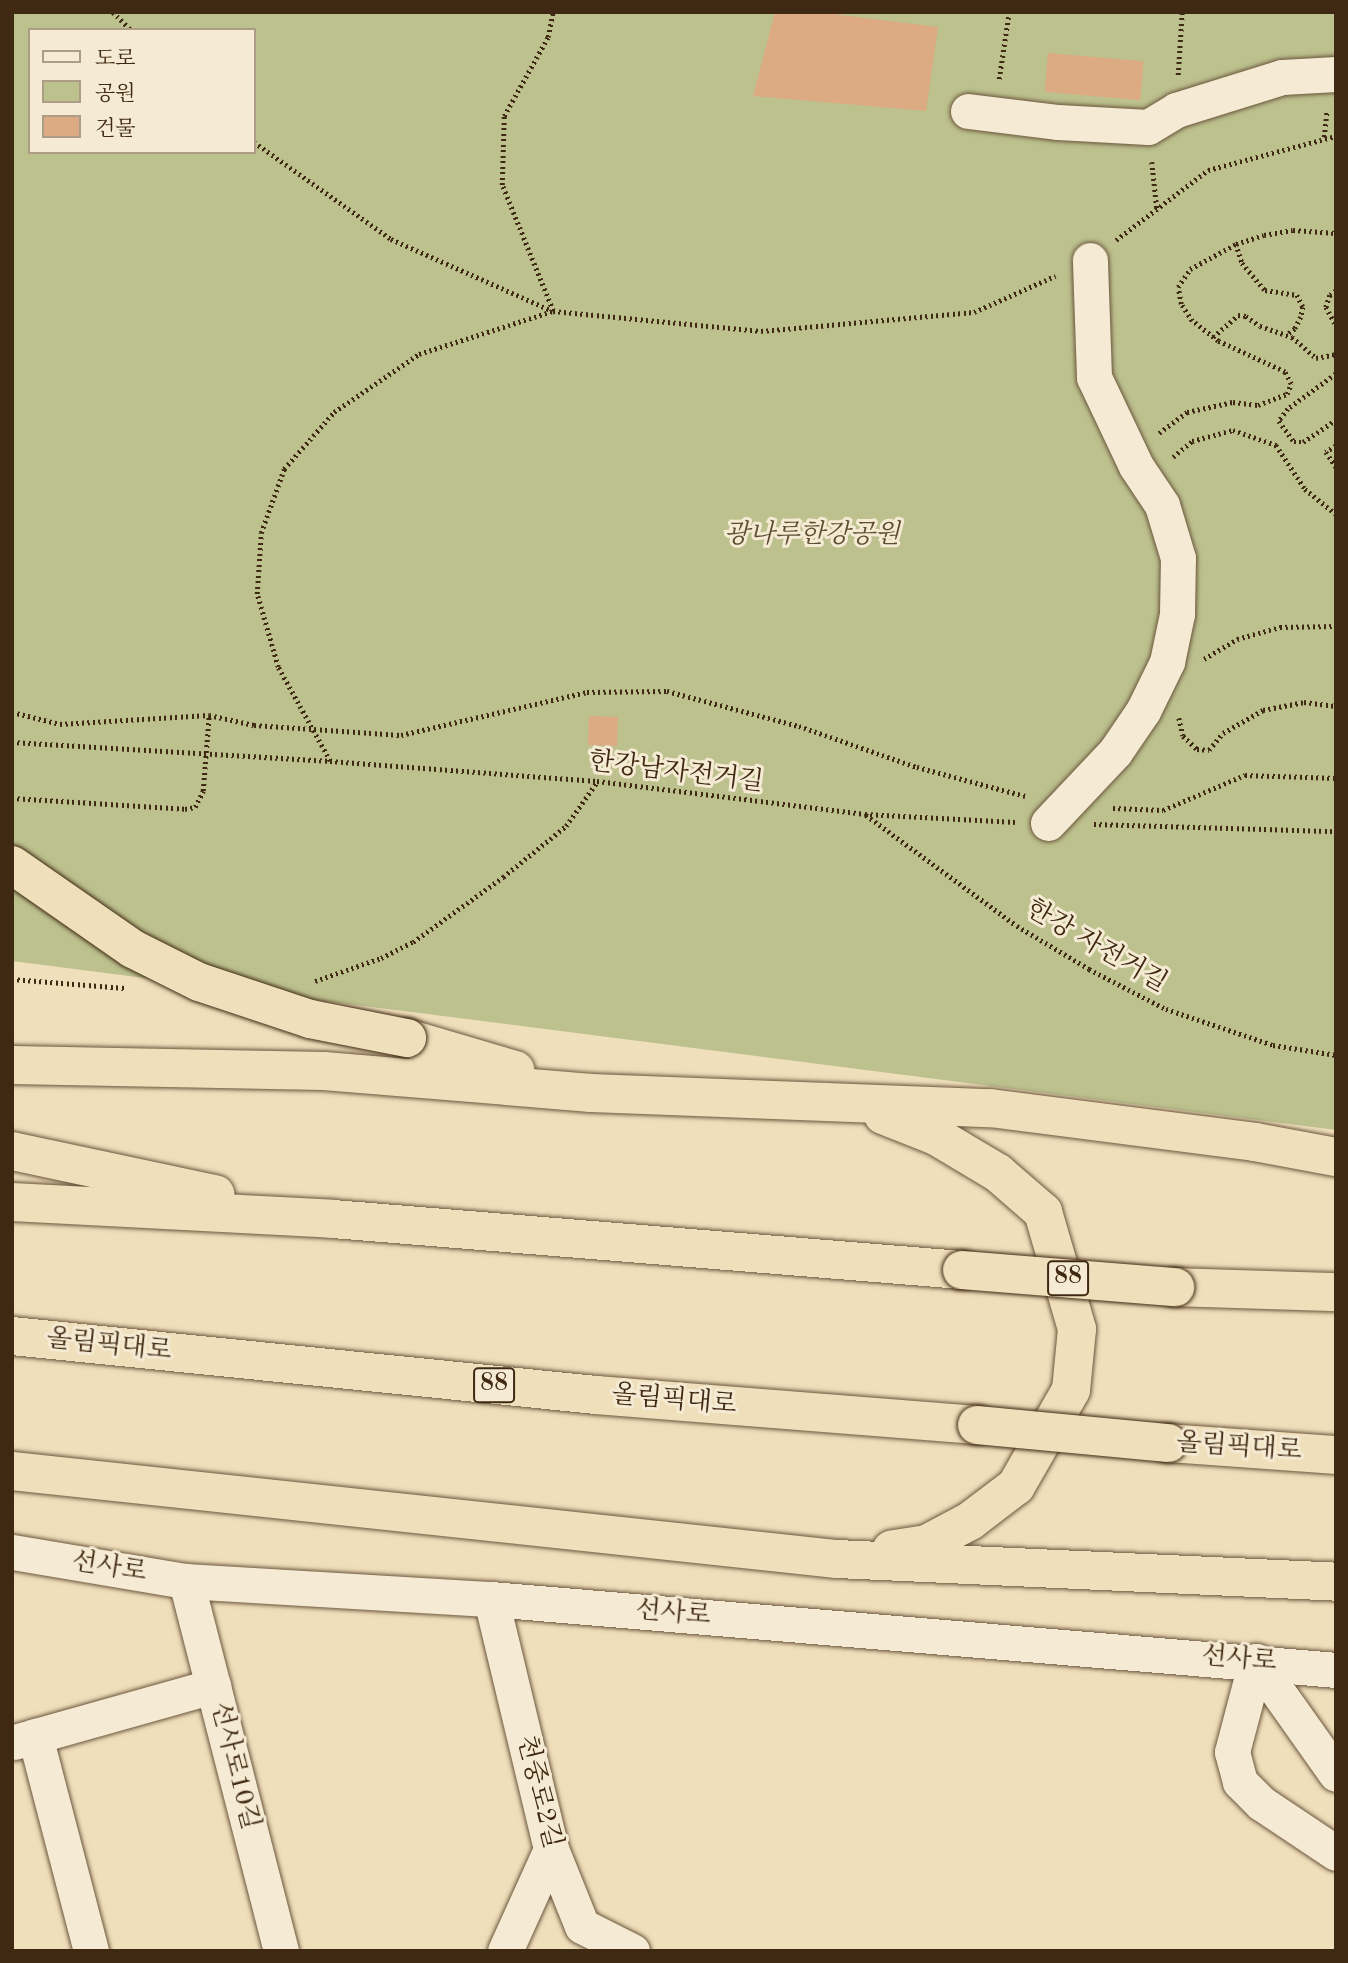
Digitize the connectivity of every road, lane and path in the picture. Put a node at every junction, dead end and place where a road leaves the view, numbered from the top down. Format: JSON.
{"nodes":[{"id":1,"x":113,"y":12,"type":"edge"},
{"id":2,"x":553,"y":12,"type":"edge"},
{"id":3,"x":1009,"y":12,"type":"edge"},
{"id":4,"x":1182,"y":12,"type":"edge"},
{"id":5,"x":129,"y":28,"type":"edge"},
{"id":6,"x":1336,"y":74,"type":"edge"},
{"id":7,"x":981,"y":113,"type":"joint"},
{"id":8,"x":1162,"y":119,"type":"junction"},
{"id":9,"x":1336,"y":136,"type":"edge"},
{"id":10,"x":256,"y":143,"type":"edge"},
{"id":11,"x":1157,"y":209,"type":"junction"},
{"id":12,"x":1336,"y":233,"type":"edge"},
{"id":13,"x":1236,"y":244,"type":"junction"},
{"id":14,"x":1090,"y":260,"type":"junction"},
{"id":15,"x":1336,"y":291,"type":"edge"},
{"id":16,"x":553,"y":311,"type":"junction"},
{"id":17,"x":1336,"y":325,"type":"edge"},
{"id":18,"x":1286,"y":336,"type":"junction"},
{"id":19,"x":1213,"y":337,"type":"junction"},
{"id":20,"x":1336,"y":354,"type":"edge"},
{"id":21,"x":1336,"y":374,"type":"edge"},
{"id":22,"x":1336,"y":421,"type":"edge"},
{"id":23,"x":1336,"y":446,"type":"edge"},
{"id":24,"x":1137,"y":465,"type":"junction"},
{"id":25,"x":1336,"y":467,"type":"edge"},
{"id":26,"x":1336,"y":514,"type":"edge"},
{"id":27,"x":1336,"y":626,"type":"edge"},
{"id":28,"x":1198,"y":671,"type":"dead end"},
{"id":29,"x":1183,"y":705,"type":"dead end"},
{"id":30,"x":1336,"y":706,"type":"edge"},
{"id":31,"x":12,"y":712,"type":"edge"},
{"id":32,"x":209,"y":715,"type":"junction"},
{"id":33,"x":312,"y":728,"type":"junction"},
{"id":34,"x":12,"y":742,"type":"edge"},
{"id":35,"x":206,"y":753,"type":"junction"},
{"id":36,"x":330,"y":761,"type":"junction"},
{"id":37,"x":1336,"y":778,"type":"edge"},
{"id":38,"x":597,"y":781,"type":"junction"},
{"id":39,"x":12,"y":798,"type":"edge"},
{"id":40,"x":865,"y":814,"type":"junction"},
{"id":41,"x":1056,"y":815,"type":"junction"},
{"id":42,"x":1336,"y":831,"type":"edge"},
{"id":43,"x":12,"y":865,"type":"edge"},
{"id":44,"x":12,"y":979,"type":"edge"},
{"id":45,"x":302,"y":984,"type":"dead end"},
{"id":46,"x":127,"y":988,"type":"dead end"},
{"id":47,"x":1336,"y":1055,"type":"edge"},
{"id":48,"x":12,"y":1065,"type":"edge"},
{"id":49,"x":591,"y":1093,"type":"junction"},
{"id":50,"x":852,"y":1104,"type":"junction"},
{"id":51,"x":12,"y":1151,"type":"edge"},
{"id":52,"x":1336,"y":1157,"type":"edge"},
{"id":53,"x":12,"y":1202,"type":"edge"},
{"id":54,"x":333,"y":1219,"type":"junction"},
{"id":55,"x":1336,"y":1292,"type":"edge"},
{"id":56,"x":12,"y":1336,"type":"edge"},
{"id":57,"x":1336,"y":1455,"type":"edge"},
{"id":58,"x":12,"y":1471,"type":"edge"},
{"id":59,"x":12,"y":1552,"type":"edge"},
{"id":60,"x":837,"y":1559,"type":"junction"},
{"id":61,"x":186,"y":1581,"type":"junction"},
{"id":62,"x":1336,"y":1582,"type":"edge"},
{"id":63,"x":491,"y":1599,"type":"junction"},
{"id":64,"x":1256,"y":1661,"type":"junction"},
{"id":65,"x":1336,"y":1670,"type":"edge"},
{"id":66,"x":213,"y":1686,"type":"junction"},
{"id":67,"x":23,"y":1739,"type":"edge"},
{"id":68,"x":1336,"y":1774,"type":"edge"},
{"id":69,"x":551,"y":1849,"type":"junction"},
{"id":70,"x":1336,"y":1853,"type":"edge"},
{"id":71,"x":91,"y":1951,"type":"edge"},
{"id":72,"x":281,"y":1951,"type":"edge"},
{"id":73,"x":505,"y":1951,"type":"edge"},
{"id":74,"x":632,"y":1951,"type":"edge"}],
"edges":[{"from":1,"to":5,"type":"path"},
{"from":2,"to":16,"type":"path"},
{"from":3,"to":7,"type":"path"},
{"from":4,"to":8,"type":"path"},
{"from":6,"to":8,"type":"street"},
{"from":7,"to":8,"type":"street"},
{"from":8,"to":11,"type":"path"},
{"from":9,"to":11,"type":"path"},
{"from":10,"to":16,"type":"path"},
{"from":11,"to":14,"type":"path"},
{"from":12,"to":13,"type":"path"},
{"from":13,"to":18,"type":"path"},
{"from":13,"to":19,"type":"path"},
{"from":14,"to":16,"type":"path"},
{"from":14,"to":24,"type":"street"},
{"from":15,"to":17,"type":"path"},
{"from":16,"to":33,"type":"path"},
{"from":18,"to":19,"type":"path"},
{"from":18,"to":20,"type":"path"},
{"from":19,"to":24,"type":"path"},
{"from":21,"to":22,"type":"path"},
{"from":23,"to":25,"type":"path"},
{"from":24,"to":26,"type":"path"},
{"from":24,"to":41,"type":"street"},
{"from":27,"to":28,"type":"path"},
{"from":29,"to":30,"type":"path"},
{"from":31,"to":32,"type":"path"},
{"from":32,"to":33,"type":"path"},
{"from":32,"to":35,"type":"path"},
{"from":33,"to":36,"type":"path"},
{"from":33,"to":41,"type":"path"},
{"from":34,"to":35,"type":"path","name":"한강남자전거길"},
{"from":35,"to":36,"type":"path","name":"한강남자전거길"},
{"from":35,"to":39,"type":"path"},
{"from":36,"to":38,"type":"path","name":"한강남자전거길"},
{"from":37,"to":41,"type":"path"},
{"from":38,"to":40,"type":"path","name":"한강남자전거길"},
{"from":38,"to":45,"type":"path"},
{"from":40,"to":41,"type":"path","name":"한강남자전거길"},
{"from":40,"to":47,"type":"path","name":"한강 자전거길"},
{"from":41,"to":42,"type":"path","name":"한강남자전거길"},
{"from":43,"to":49,"type":"highway","bridge":true},
{"from":44,"to":46,"type":"path"},
{"from":48,"to":49,"type":"highway"},
{"from":49,"to":50,"type":"highway"},
{"from":50,"to":52,"type":"highway"},
{"from":50,"to":60,"type":"highway"},
{"from":51,"to":54,"type":"highway"},
{"from":53,"to":54,"type":"highway","number":"88"},
{"from":54,"to":55,"type":"highway","number":"88","bridge":true},
{"from":56,"to":57,"type":"highway","name":"올림픽대로","number":"88","bridge":true},
{"from":58,"to":60,"type":"highway"},
{"from":59,"to":61,"type":"street","name":"선사로"},
{"from":60,"to":62,"type":"highway"},
{"from":61,"to":63,"type":"street","name":"선사로"},
{"from":61,"to":66,"type":"street","name":"선사로10길"},
{"from":63,"to":64,"type":"street","name":"선사로"},
{"from":63,"to":69,"type":"street","name":"천중로2길"},
{"from":64,"to":65,"type":"street","name":"선사로"},
{"from":64,"to":68,"type":"street"},
{"from":64,"to":70,"type":"street"},
{"from":66,"to":67,"type":"street"},
{"from":66,"to":72,"type":"street","name":"선사로10길"},
{"from":67,"to":71,"type":"street"},
{"from":69,"to":73,"type":"street"},
{"from":69,"to":74,"type":"street","name":"천중로2길"}]}
